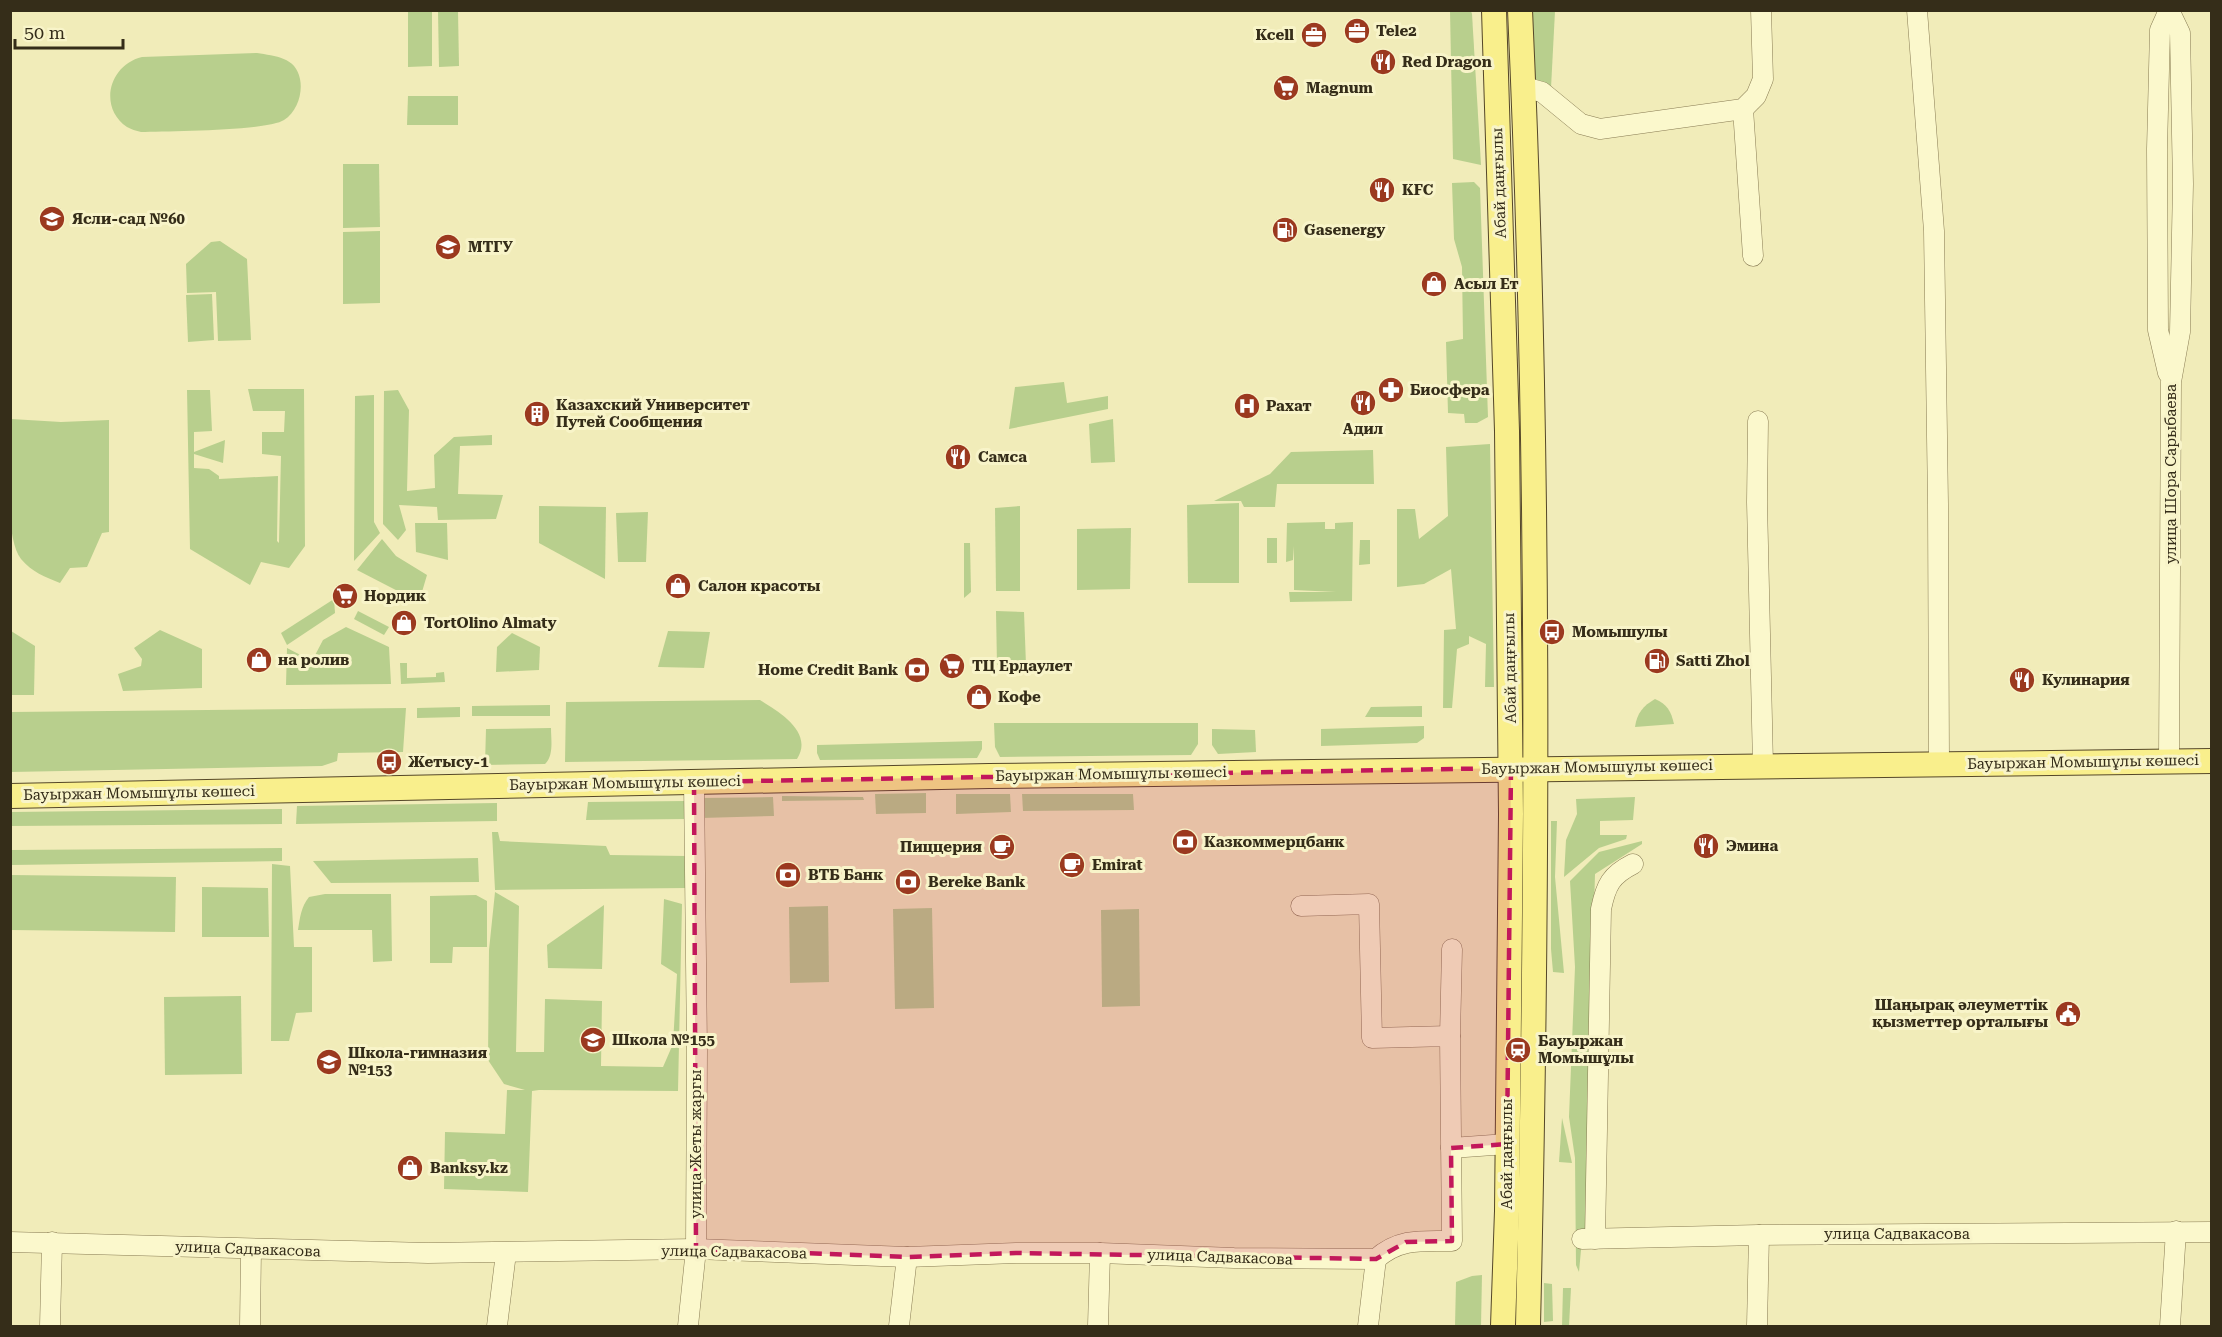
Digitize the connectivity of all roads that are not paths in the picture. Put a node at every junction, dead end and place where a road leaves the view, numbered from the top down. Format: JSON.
{"nodes":[{"id":1,"x":1494,"y":10,"type":"edge"},
{"id":2,"x":1521,"y":10,"type":"edge"},
{"id":3,"x":1761,"y":10,"type":"edge"},
{"id":4,"x":1917,"y":10,"type":"edge"},
{"id":5,"x":2169,"y":10,"type":"edge"},
{"id":6,"x":1524,"y":87,"type":"junction"},
{"id":7,"x":1743,"y":109,"type":"junction"},
{"id":8,"x":1753,"y":256,"type":"dead end"},
{"id":9,"x":1758,"y":421,"type":"dead end"},
{"id":10,"x":2211,"y":761,"type":"edge"},
{"id":11,"x":2169,"y":762,"type":"junction"},
{"id":12,"x":1939,"y":764,"type":"junction"},
{"id":13,"x":1763,"y":765,"type":"junction"},
{"id":14,"x":1510,"y":768,"type":"junction"},
{"id":15,"x":1536,"y":768,"type":"junction"},
{"id":16,"x":694,"y":782,"type":"junction"},
{"id":17,"x":10,"y":796,"type":"edge"},
{"id":18,"x":1633,"y":864,"type":"dead end"},
{"id":19,"x":1301,"y":906,"type":"dead end"},
{"id":20,"x":1452,"y":949,"type":"dead end"},
{"id":21,"x":1450,"y":1036,"type":"junction"},
{"id":22,"x":1507,"y":1144,"type":"junction"},
{"id":23,"x":1451,"y":1148,"type":"junction"},
{"id":24,"x":2176,"y":1232,"type":"junction"},
{"id":25,"x":2211,"y":1232,"type":"edge"},
{"id":26,"x":1759,"y":1235,"type":"junction"},
{"id":27,"x":10,"y":1242,"type":"edge"},
{"id":28,"x":52,"y":1242,"type":"junction"},
{"id":29,"x":696,"y":1249,"type":"junction"},
{"id":30,"x":250,"y":1250,"type":"junction"},
{"id":31,"x":506,"y":1253,"type":"junction"},
{"id":32,"x":1100,"y":1253,"type":"junction"},
{"id":33,"x":907,"y":1257,"type":"junction"},
{"id":34,"x":1376,"y":1259,"type":"junction"},
{"id":35,"x":50,"y":1326,"type":"edge"},
{"id":36,"x":250,"y":1326,"type":"edge"},
{"id":37,"x":497,"y":1326,"type":"edge"},
{"id":38,"x":688,"y":1326,"type":"edge"},
{"id":39,"x":898,"y":1326,"type":"edge"},
{"id":40,"x":1098,"y":1326,"type":"edge"},
{"id":41,"x":1368,"y":1326,"type":"edge"},
{"id":42,"x":1503,"y":1326,"type":"edge"},
{"id":43,"x":1528,"y":1326,"type":"edge"},
{"id":44,"x":1757,"y":1326,"type":"edge"},
{"id":45,"x":2170,"y":1326,"type":"edge"}],
"edges":[{"from":1,"to":14,"type":"main road","name":"Абай даңғылы"},
{"from":2,"to":6,"type":"main road","name":"Абай даңғылы"},
{"from":3,"to":7,"type":"street"},
{"from":4,"to":12,"type":"street"},
{"from":5,"to":11,"type":"street","name":"улица Шора Сарыбаева"},
{"from":6,"to":7,"type":"street"},
{"from":6,"to":15,"type":"main road","name":"Абай даңғылы"},
{"from":7,"to":8,"type":"street"},
{"from":9,"to":13,"type":"street"},
{"from":10,"to":11,"type":"main road","name":"Бауыржан Момышұлы көшесі"},
{"from":11,"to":12,"type":"main road","name":"Бауыржан Момышұлы көшесі"},
{"from":12,"to":13,"type":"main road","name":"Бауыржан Момышұлы көшесі"},
{"from":13,"to":15,"type":"main road","name":"Бауыржан Момышұлы көшесі"},
{"from":14,"to":15,"type":"main road","name":"Бауыржан Момышұлы көшесі"},
{"from":14,"to":16,"type":"main road","name":"Бауыржан Момышұлы көшесі"},
{"from":14,"to":22,"type":"main road","name":"Абай даңғылы"},
{"from":15,"to":43,"type":"main road","name":"Абай даңғылы"},
{"from":16,"to":17,"type":"main road","name":"Бауыржан Момышұлы көшесі"},
{"from":16,"to":29,"type":"street","name":"улица Жеты жаргы"},
{"from":18,"to":26,"type":"street","name":"улица Садвакасова"},
{"from":19,"to":21,"type":"street"},
{"from":20,"to":21,"type":"street"},
{"from":21,"to":23,"type":"street"},
{"from":22,"to":23,"type":"street"},
{"from":22,"to":42,"type":"main road","name":"Абай даңғылы"},
{"from":23,"to":34,"type":"street"},
{"from":24,"to":25,"type":"street","name":"улица Садвакасова"},
{"from":24,"to":26,"type":"street","name":"улица Садвакасова"},
{"from":24,"to":45,"type":"street"},
{"from":26,"to":44,"type":"street"},
{"from":27,"to":28,"type":"street","name":"улица Садвакасова"},
{"from":28,"to":30,"type":"street","name":"улица Садвакасова"},
{"from":28,"to":35,"type":"street"},
{"from":29,"to":31,"type":"street","name":"улица Садвакасова"},
{"from":29,"to":33,"type":"street","name":"улица Садвакасова"},
{"from":29,"to":38,"type":"street","name":"улица Жеты жаргы"},
{"from":30,"to":31,"type":"street","name":"улица Садвакасова"},
{"from":30,"to":36,"type":"street"},
{"from":31,"to":37,"type":"street"},
{"from":32,"to":33,"type":"street","name":"улица Садвакасова"},
{"from":32,"to":34,"type":"street","name":"улица Садвакасова"},
{"from":32,"to":40,"type":"street"},
{"from":33,"to":39,"type":"street"},
{"from":34,"to":41,"type":"street"}]}
